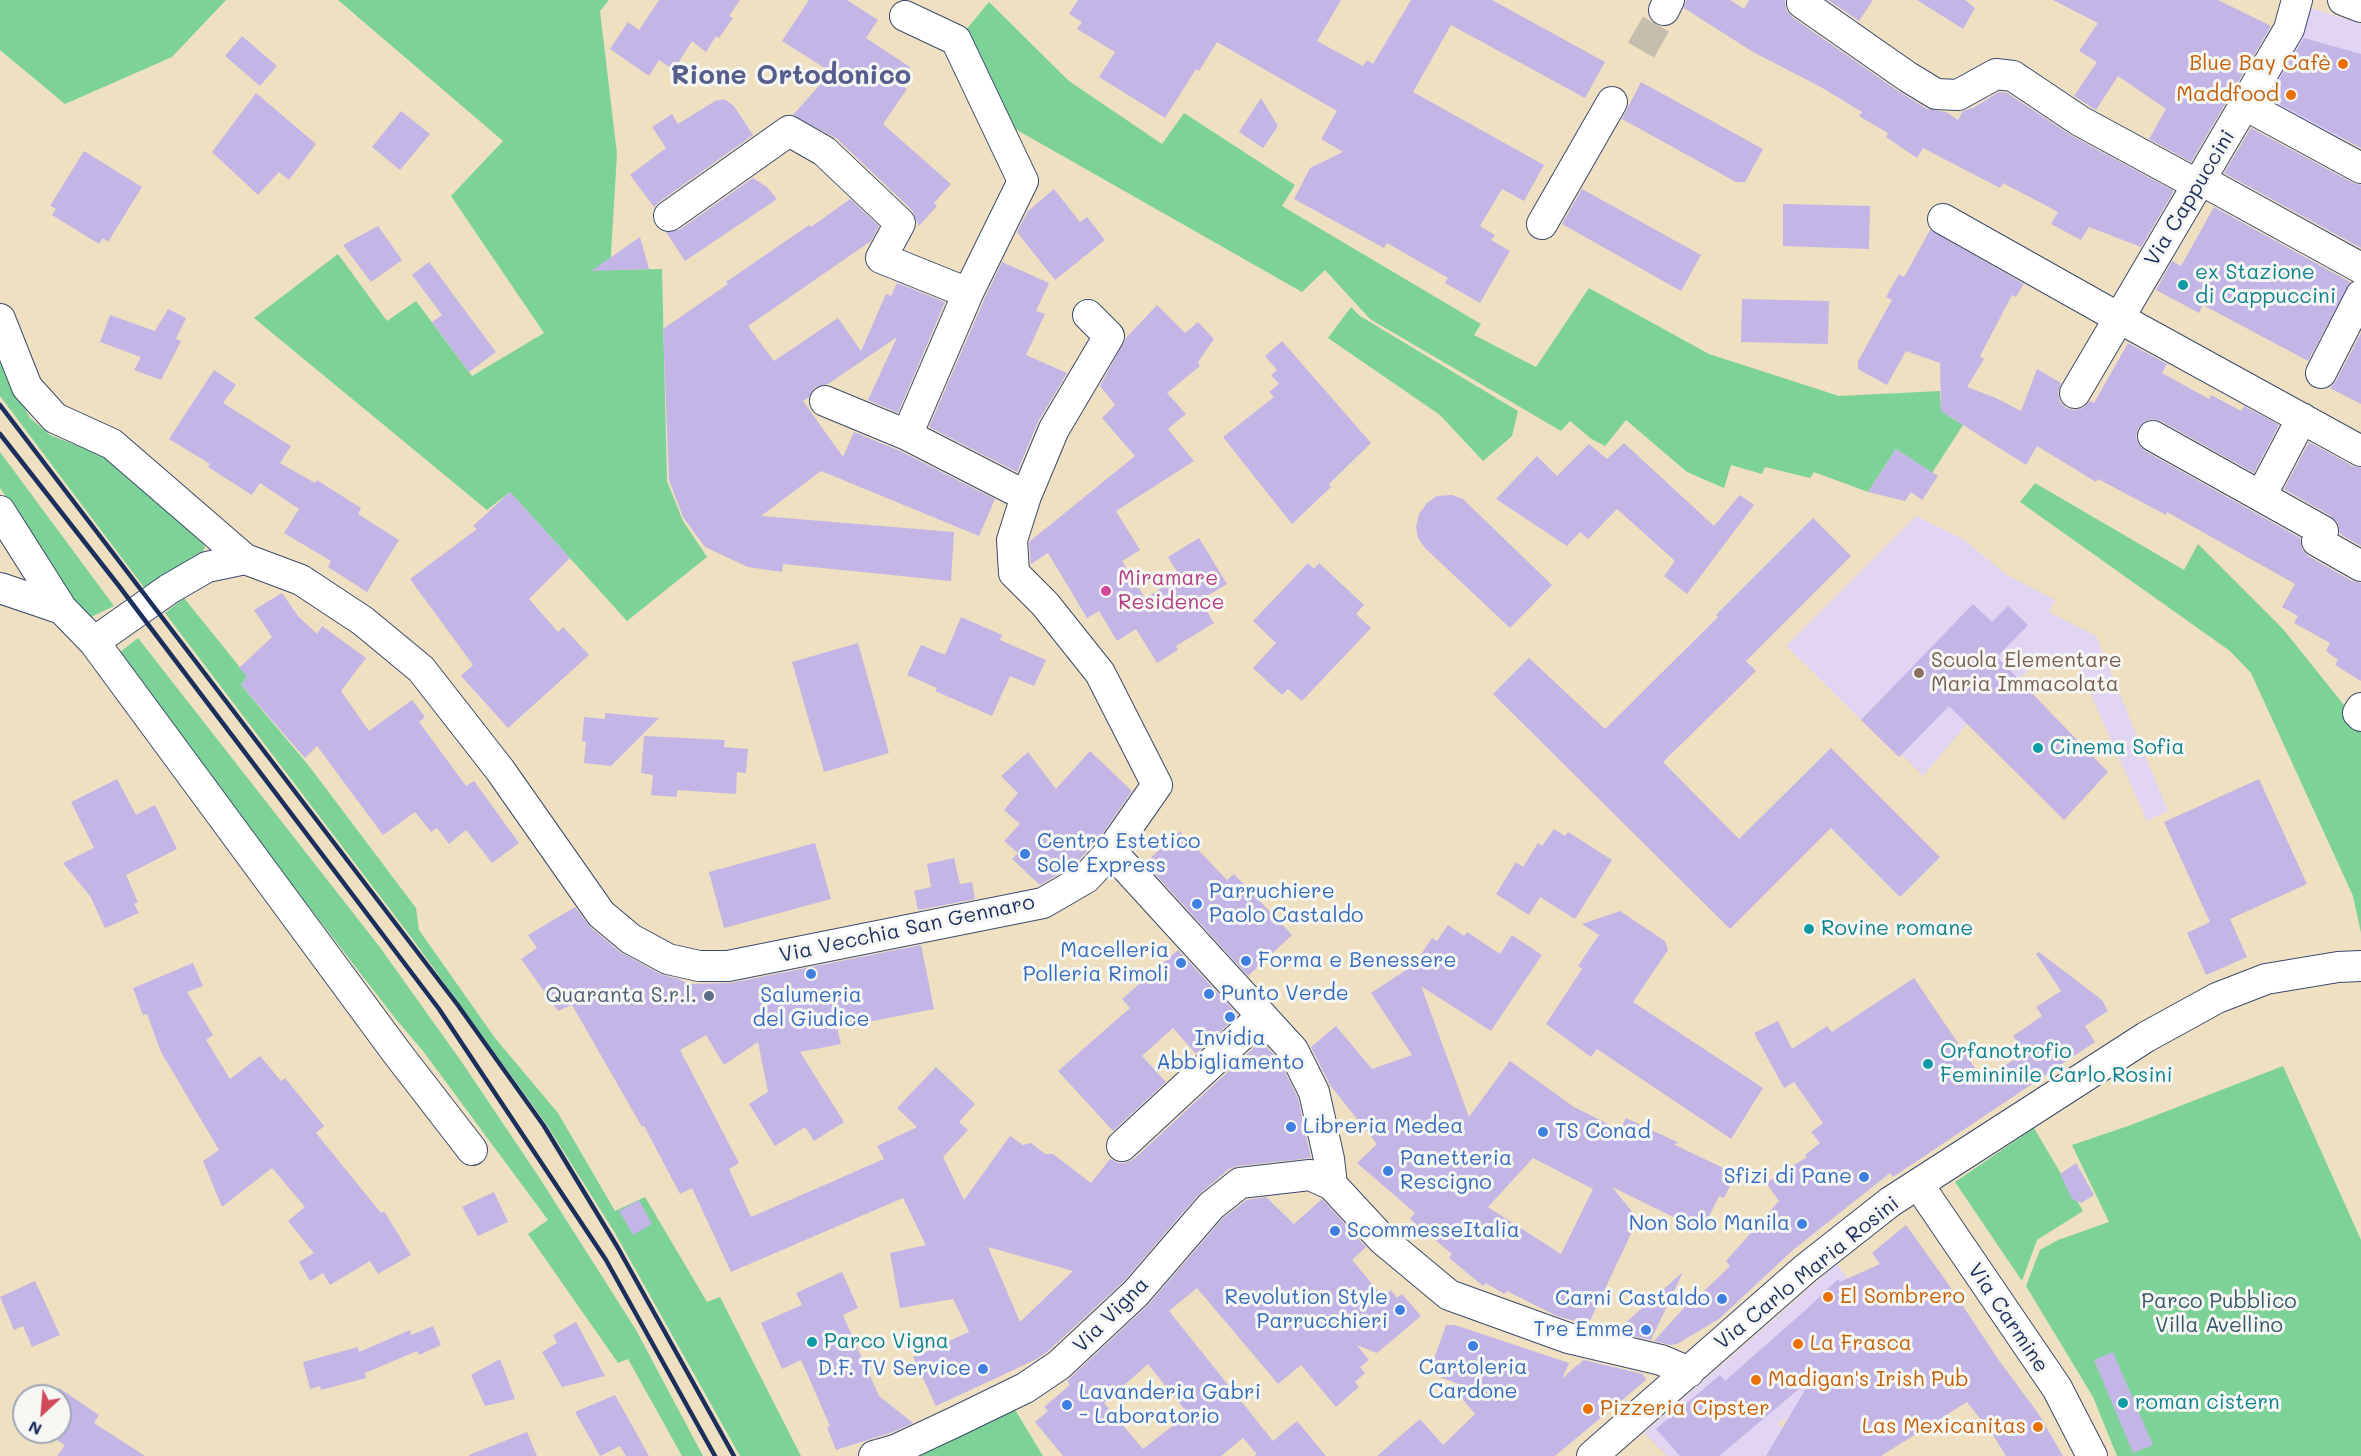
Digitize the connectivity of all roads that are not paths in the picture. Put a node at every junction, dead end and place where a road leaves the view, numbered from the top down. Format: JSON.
{"nodes":[{"id":1,"x":2297,"y":0,"type":"edge"},
{"id":2,"x":2343,"y":0,"type":"edge"},
{"id":3,"x":1803,"y":3,"type":"dead end"},
{"id":4,"x":2361,"y":7,"type":"edge"},
{"id":5,"x":905,"y":16,"type":"dead end"},
{"id":6,"x":1612,"y":102,"type":"dead end"},
{"id":7,"x":2245,"y":105,"type":"junction"},
{"id":8,"x":2361,"y":168,"type":"edge"},
{"id":9,"x":2200,"y":182,"type":"junction"},
{"id":10,"x":669,"y":216,"type":"dead end"},
{"id":11,"x":1943,"y":219,"type":"dead end"},
{"id":12,"x":1542,"y":224,"type":"dead end"},
{"id":13,"x":2361,"y":268,"type":"edge"},
{"id":14,"x":968,"y":293,"type":"junction"},
{"id":15,"x":2361,"y":295,"type":"edge"},
{"id":16,"x":1088,"y":315,"type":"dead end"},
{"id":17,"x":2119,"y":318,"type":"junction"},
{"id":18,"x":0,"y":319,"type":"edge"},
{"id":19,"x":2321,"y":373,"type":"dead end"},
{"id":20,"x":2075,"y":393,"type":"dead end"},
{"id":21,"x":825,"y":401,"type":"dead end"},
{"id":22,"x":2302,"y":418,"type":"junction"},
{"id":23,"x":907,"y":435,"type":"junction"},
{"id":24,"x":2153,"y":436,"type":"dead end"},
{"id":25,"x":2361,"y":451,"type":"edge"},
{"id":26,"x":1026,"y":496,"type":"junction"},
{"id":27,"x":2260,"y":496,"type":"junction"},
{"id":28,"x":0,"y":511,"type":"edge"},
{"id":29,"x":245,"y":559,"type":"junction"},
{"id":30,"x":2361,"y":566,"type":"edge"},
{"id":31,"x":0,"y":588,"type":"edge"},
{"id":32,"x":62,"y":609,"type":"junction"},
{"id":33,"x":94,"y":642,"type":"junction"},
{"id":34,"x":2361,"y":708,"type":"edge"},
{"id":35,"x":2361,"y":716,"type":"edge"},
{"id":36,"x":1112,"y":851,"type":"junction"},
{"id":37,"x":2361,"y":966,"type":"edge"},
{"id":38,"x":1262,"y":1016,"type":"junction"},
{"id":39,"x":1122,"y":1146,"type":"dead end"},
{"id":40,"x":472,"y":1150,"type":"dead end"},
{"id":41,"x":1918,"y":1184,"type":"junction"},
{"id":42,"x":1332,"y":1185,"type":"junction"},
{"id":43,"x":1689,"y":1372,"type":"junction"},
{"id":44,"x":874,"y":1456,"type":"edge"},
{"id":45,"x":1592,"y":1456,"type":"edge"},
{"id":46,"x":2092,"y":1456,"type":"edge"}],
"edges":[{"from":1,"to":7,"type":"street","name":"Via Cappuccini"},
{"from":2,"to":4,"type":"street"},
{"from":3,"to":9,"type":"street"},
{"from":5,"to":14,"type":"street"},
{"from":6,"to":12,"type":"street"},
{"from":7,"to":8,"type":"street"},
{"from":7,"to":9,"type":"street","name":"Via Cappuccini"},
{"from":9,"to":13,"type":"street"},
{"from":9,"to":17,"type":"street","name":"Via Cappuccini"},
{"from":10,"to":14,"type":"street"},
{"from":11,"to":17,"type":"street"},
{"from":14,"to":23,"type":"street"},
{"from":15,"to":19,"type":"street"},
{"from":16,"to":26,"type":"street"},
{"from":17,"to":20,"type":"street","name":"Via Cappuccini"},
{"from":17,"to":22,"type":"street"},
{"from":18,"to":29,"type":"street"},
{"from":21,"to":23,"type":"street"},
{"from":22,"to":25,"type":"street"},
{"from":22,"to":27,"type":"street"},
{"from":23,"to":26,"type":"street"},
{"from":24,"to":27,"type":"street"},
{"from":26,"to":36,"type":"street","name":"Via Vecchia San Gennaro"},
{"from":27,"to":30,"type":"street"},
{"from":28,"to":32,"type":"street"},
{"from":29,"to":33,"type":"street"},
{"from":29,"to":36,"type":"street","name":"Via Vecchia San Gennaro"},
{"from":31,"to":32,"type":"street"},
{"from":32,"to":33,"type":"street"},
{"from":33,"to":40,"type":"street"},
{"from":34,"to":35,"type":"street"},
{"from":36,"to":38,"type":"street"},
{"from":37,"to":41,"type":"street","name":"Via Carlo Maria Rosini"},
{"from":38,"to":39,"type":"street"},
{"from":38,"to":42,"type":"street"},
{"from":41,"to":43,"type":"street","name":"Via Carlo Maria Rosini"},
{"from":41,"to":46,"type":"street","name":"Via Carmine"},
{"from":42,"to":43,"type":"street"},
{"from":42,"to":44,"type":"street","name":"Via Vigna"},
{"from":43,"to":45,"type":"street","name":"Via Carlo Maria Rosini"}]}
